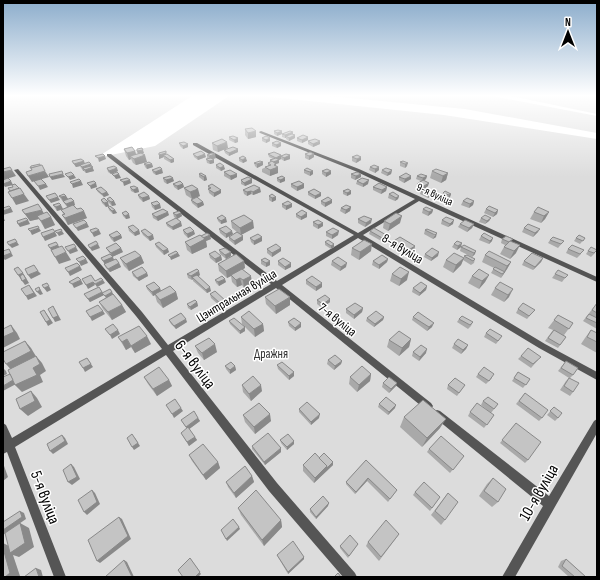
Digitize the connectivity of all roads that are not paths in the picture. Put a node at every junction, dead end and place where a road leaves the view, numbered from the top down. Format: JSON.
{"nodes":[{"id":1,"x":261,"y":132,"type":"dead end"},
{"id":2,"x":195,"y":144,"type":"dead end"},
{"id":3,"x":109,"y":155,"type":"dead end"},
{"id":4,"x":16,"y":170,"type":"dead end"},
{"id":5,"x":420,"y":198,"type":"junction"},
{"id":6,"x":358,"y":235,"type":"junction"},
{"id":7,"x":597,"y":280,"type":"edge"},
{"id":8,"x":276,"y":284,"type":"junction"},
{"id":9,"x":167,"y":351,"type":"junction"},
{"id":10,"x":597,"y":376,"type":"edge"},
{"id":11,"x":597,"y":424,"type":"edge"},
{"id":12,"x":3,"y":428,"type":"edge"},
{"id":13,"x":6,"y":447,"type":"edge"},
{"id":14,"x":550,"y":504,"type":"junction"},
{"id":15,"x":60,"y":577,"type":"edge"},
{"id":16,"x":351,"y":577,"type":"edge"},
{"id":17,"x":508,"y":577,"type":"edge"}],
"edges":[{"from":1,"to":5,"type":"street","name":"9-я вуліца"},
{"from":2,"to":6,"type":"street","name":"8-я вуліца"},
{"from":3,"to":8,"type":"street","name":"7-я вуліца"},
{"from":4,"to":9,"type":"street","name":"6-я вуліца"},
{"from":5,"to":6,"type":"street","name":"Цэнтральная вуліца"},
{"from":5,"to":7,"type":"street","name":"9-я вуліца"},
{"from":6,"to":8,"type":"street","name":"Цэнтральная вуліца"},
{"from":6,"to":10,"type":"street","name":"8-я вуліца"},
{"from":8,"to":9,"type":"street","name":"Цэнтральная вуліца"},
{"from":8,"to":14,"type":"street","name":"7-я вуліца"},
{"from":9,"to":13,"type":"street","name":"Цэнтральная вуліца"},
{"from":9,"to":16,"type":"street","name":"6-я вуліца"},
{"from":11,"to":14,"type":"street","name":"10-я вуліца"},
{"from":12,"to":13,"type":"street","name":"5-я вуліца"},
{"from":13,"to":15,"type":"street","name":"5-я вуліца"},
{"from":14,"to":17,"type":"street","name":"10-я вуліца"}]}
